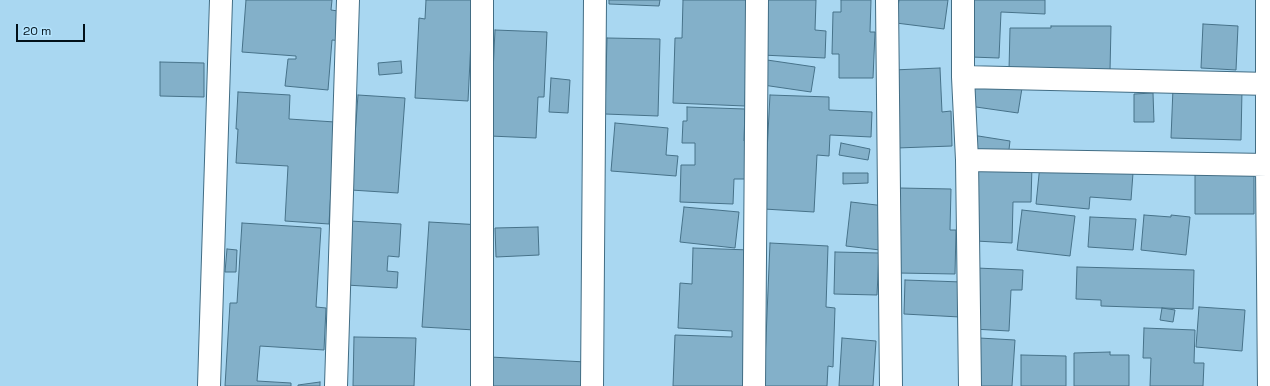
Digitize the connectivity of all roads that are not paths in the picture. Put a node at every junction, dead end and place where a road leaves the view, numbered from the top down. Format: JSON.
{"nodes":[{"id":1,"x":221,"y":0,"type":"edge"},
{"id":2,"x":348,"y":0,"type":"edge"},
{"id":3,"x":482,"y":0,"type":"edge"},
{"id":4,"x":595,"y":0,"type":"edge"},
{"id":5,"x":757,"y":0,"type":"edge"},
{"id":6,"x":887,"y":0,"type":"edge"},
{"id":7,"x":963,"y":0,"type":"edge"},
{"id":8,"x":1267,"y":0,"type":"edge"},
{"id":9,"x":963,"y":78,"type":"junction"},
{"id":10,"x":1269,"y":84,"type":"edge"},
{"id":11,"x":967,"y":160,"type":"junction"},
{"id":12,"x":1267,"y":165,"type":"junction"},
{"id":13,"x":1269,"y":213,"type":"edge"},
{"id":14,"x":209,"y":386,"type":"edge"},
{"id":15,"x":336,"y":386,"type":"edge"},
{"id":16,"x":482,"y":386,"type":"edge"},
{"id":17,"x":592,"y":386,"type":"edge"},
{"id":18,"x":754,"y":386,"type":"edge"},
{"id":19,"x":891,"y":386,"type":"edge"},
{"id":20,"x":970,"y":386,"type":"edge"},
{"id":21,"x":1269,"y":386,"type":"edge"}],
"edges":[{"from":1,"to":14,"type":"street"},
{"from":2,"to":15,"type":"street"},
{"from":3,"to":16,"type":"street"},
{"from":4,"to":17,"type":"street"},
{"from":5,"to":18,"type":"street"},
{"from":6,"to":19,"type":"street"},
{"from":7,"to":9,"type":"street"},
{"from":8,"to":10,"type":"street"},
{"from":9,"to":10,"type":"street"},
{"from":9,"to":11,"type":"street"},
{"from":10,"to":12,"type":"street"},
{"from":11,"to":12,"type":"street"},
{"from":11,"to":20,"type":"street"},
{"from":12,"to":13,"type":"street"},
{"from":13,"to":21,"type":"street"}]}
